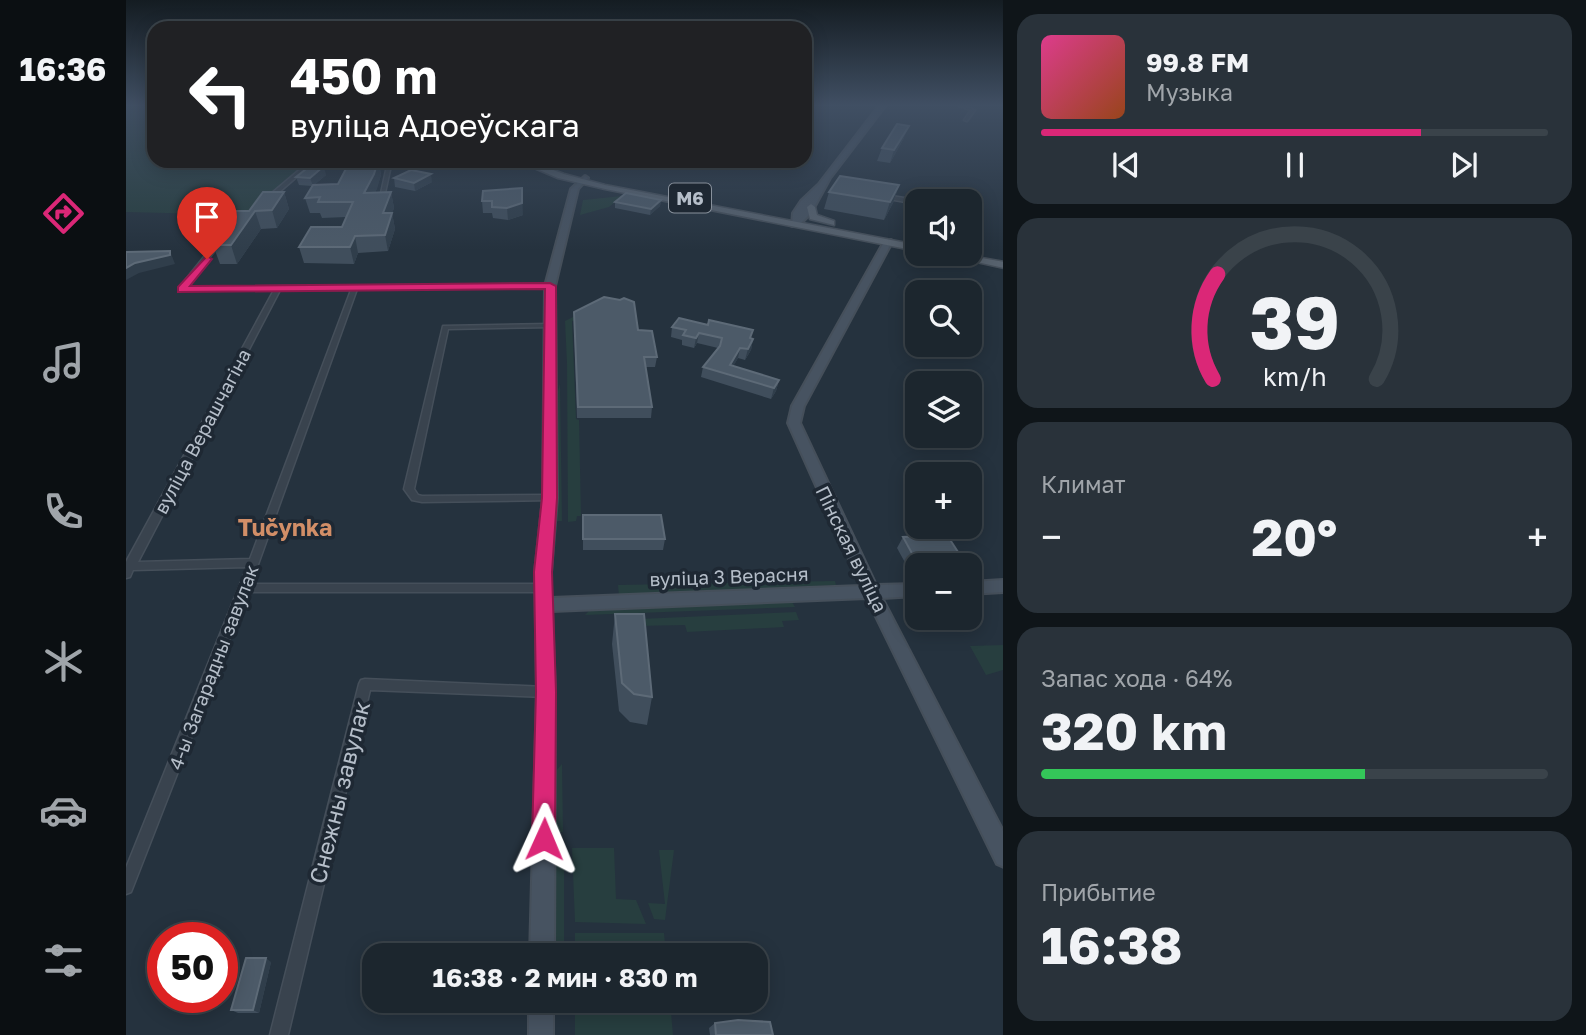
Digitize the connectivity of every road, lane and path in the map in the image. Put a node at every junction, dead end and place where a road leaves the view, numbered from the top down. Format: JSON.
{"nodes":[{"id":1,"x":844,"y":154,"type":"edge"},
{"id":2,"x":305,"y":168,"type":"edge"},
{"id":3,"x":388,"y":168,"type":"edge"},
{"id":4,"x":545,"y":168,"type":"edge"},
{"id":5,"x":554,"y":168,"type":"edge"},
{"id":6,"x":582,"y":179,"type":"junction"},
{"id":7,"x":826,"y":186,"type":"junction"},
{"id":8,"x":383,"y":193,"type":"edge"},
{"id":9,"x":881,"y":196,"type":"edge"},
{"id":10,"x":905,"y":200,"type":"edge"},
{"id":11,"x":261,"y":205,"type":"edge"},
{"id":12,"x":811,"y":207,"type":"junction"},
{"id":13,"x":798,"y":221,"type":"junction"},
{"id":14,"x":840,"y":226,"type":"junction"},
{"id":15,"x":228,"y":230,"type":"edge"},
{"id":16,"x":905,"y":241,"type":"edge"},
{"id":17,"x":897,"y":242,"type":"junction"},
{"id":18,"x":905,"y":244,"type":"edge"},
{"id":19,"x":982,"y":253,"type":"edge"},
{"id":20,"x":1003,"y":257,"type":"edge"},
{"id":21,"x":982,"y":261,"type":"edge"},
{"id":22,"x":1003,"y":265,"type":"edge"},
{"id":23,"x":550,"y":286,"type":"junction"},
{"id":24,"x":278,"y":288,"type":"junction"},
{"id":25,"x":355,"y":288,"type":"junction"},
{"id":26,"x":551,"y":326,"type":"junction"},
{"id":27,"x":550,"y":498,"type":"junction"},
{"id":28,"x":253,"y":563,"type":"junction"},
{"id":29,"x":128,"y":569,"type":"edge"},
{"id":30,"x":1003,"y":586,"type":"edge"},
{"id":31,"x":982,"y":587,"type":"edge"},
{"id":32,"x":244,"y":588,"type":"junction"},
{"id":33,"x":905,"y":590,"type":"edge"},
{"id":34,"x":871,"y":591,"type":"junction"},
{"id":35,"x":543,"y":597,"type":"junction"},
{"id":36,"x":546,"y":692,"type":"junction"},
{"id":37,"x":1003,"y":857,"type":"edge"},
{"id":38,"x":126,"y":887,"type":"edge"},
{"id":39,"x":542,"y":943,"type":"edge"},
{"id":40,"x":541,"y":1013,"type":"edge"},
{"id":41,"x":279,"y":1035,"type":"edge"},
{"id":42,"x":541,"y":1035,"type":"edge"}],
"edges":[{"from":1,"to":7,"type":"street"},
{"from":2,"to":11,"type":"street"},
{"from":3,"to":8,"type":"street"},
{"from":4,"to":6,"type":"main road","number":"М6"},
{"from":5,"to":6,"type":"main road","number":"М6"},
{"from":6,"to":13,"type":"main road","number":"М6"},
{"from":6,"to":23,"type":"street"},
{"from":7,"to":12,"type":"street"},
{"from":7,"to":13,"type":"street"},
{"from":9,"to":10,"type":"street"},
{"from":12,"to":13,"type":"street"},
{"from":12,"to":14,"type":"main road"},
{"from":13,"to":14,"type":"main road","number":"М6"},
{"from":13,"to":17,"type":"main road","number":"М6"},
{"from":14,"to":17,"type":"main road","number":"М6"},
{"from":15,"to":24,"type":"street"},
{"from":16,"to":17,"type":"main road","number":"М6"},
{"from":17,"to":18,"type":"main road","number":"М6"},
{"from":17,"to":34,"type":"street","name":"Пінская вуліца"},
{"from":19,"to":20,"type":"main road"},
{"from":21,"to":22,"type":"main road"},
{"from":23,"to":25,"type":"street"},
{"from":23,"to":26,"type":"street"},
{"from":24,"to":25,"type":"street"},
{"from":24,"to":29,"type":"street","name":"вуліца Верашчагіна"},
{"from":25,"to":28,"type":"street","name":"4-ы Загарадны завулак"},
{"from":26,"to":27,"type":"street"},
{"from":26,"to":27,"type":"street"},
{"from":27,"to":35,"type":"street"},
{"from":28,"to":29,"type":"street"},
{"from":28,"to":32,"type":"street","name":"4-ы Загарадны завулак"},
{"from":30,"to":31,"type":"street"},
{"from":32,"to":35,"type":"street","name":"вуліца 3 Верасня"},
{"from":32,"to":38,"type":"street","name":"4-ы Загарадны завулак"},
{"from":33,"to":34,"type":"street","name":"вуліца 3 Верасня"},
{"from":34,"to":35,"type":"street","name":"вуліца 3 Верасня"},
{"from":34,"to":37,"type":"street","name":"Пінская вуліца"},
{"from":35,"to":36,"type":"street"},
{"from":36,"to":39,"type":"street"},
{"from":36,"to":41,"type":"street","name":"Снежны завулак"},
{"from":40,"to":42,"type":"street"}]}
